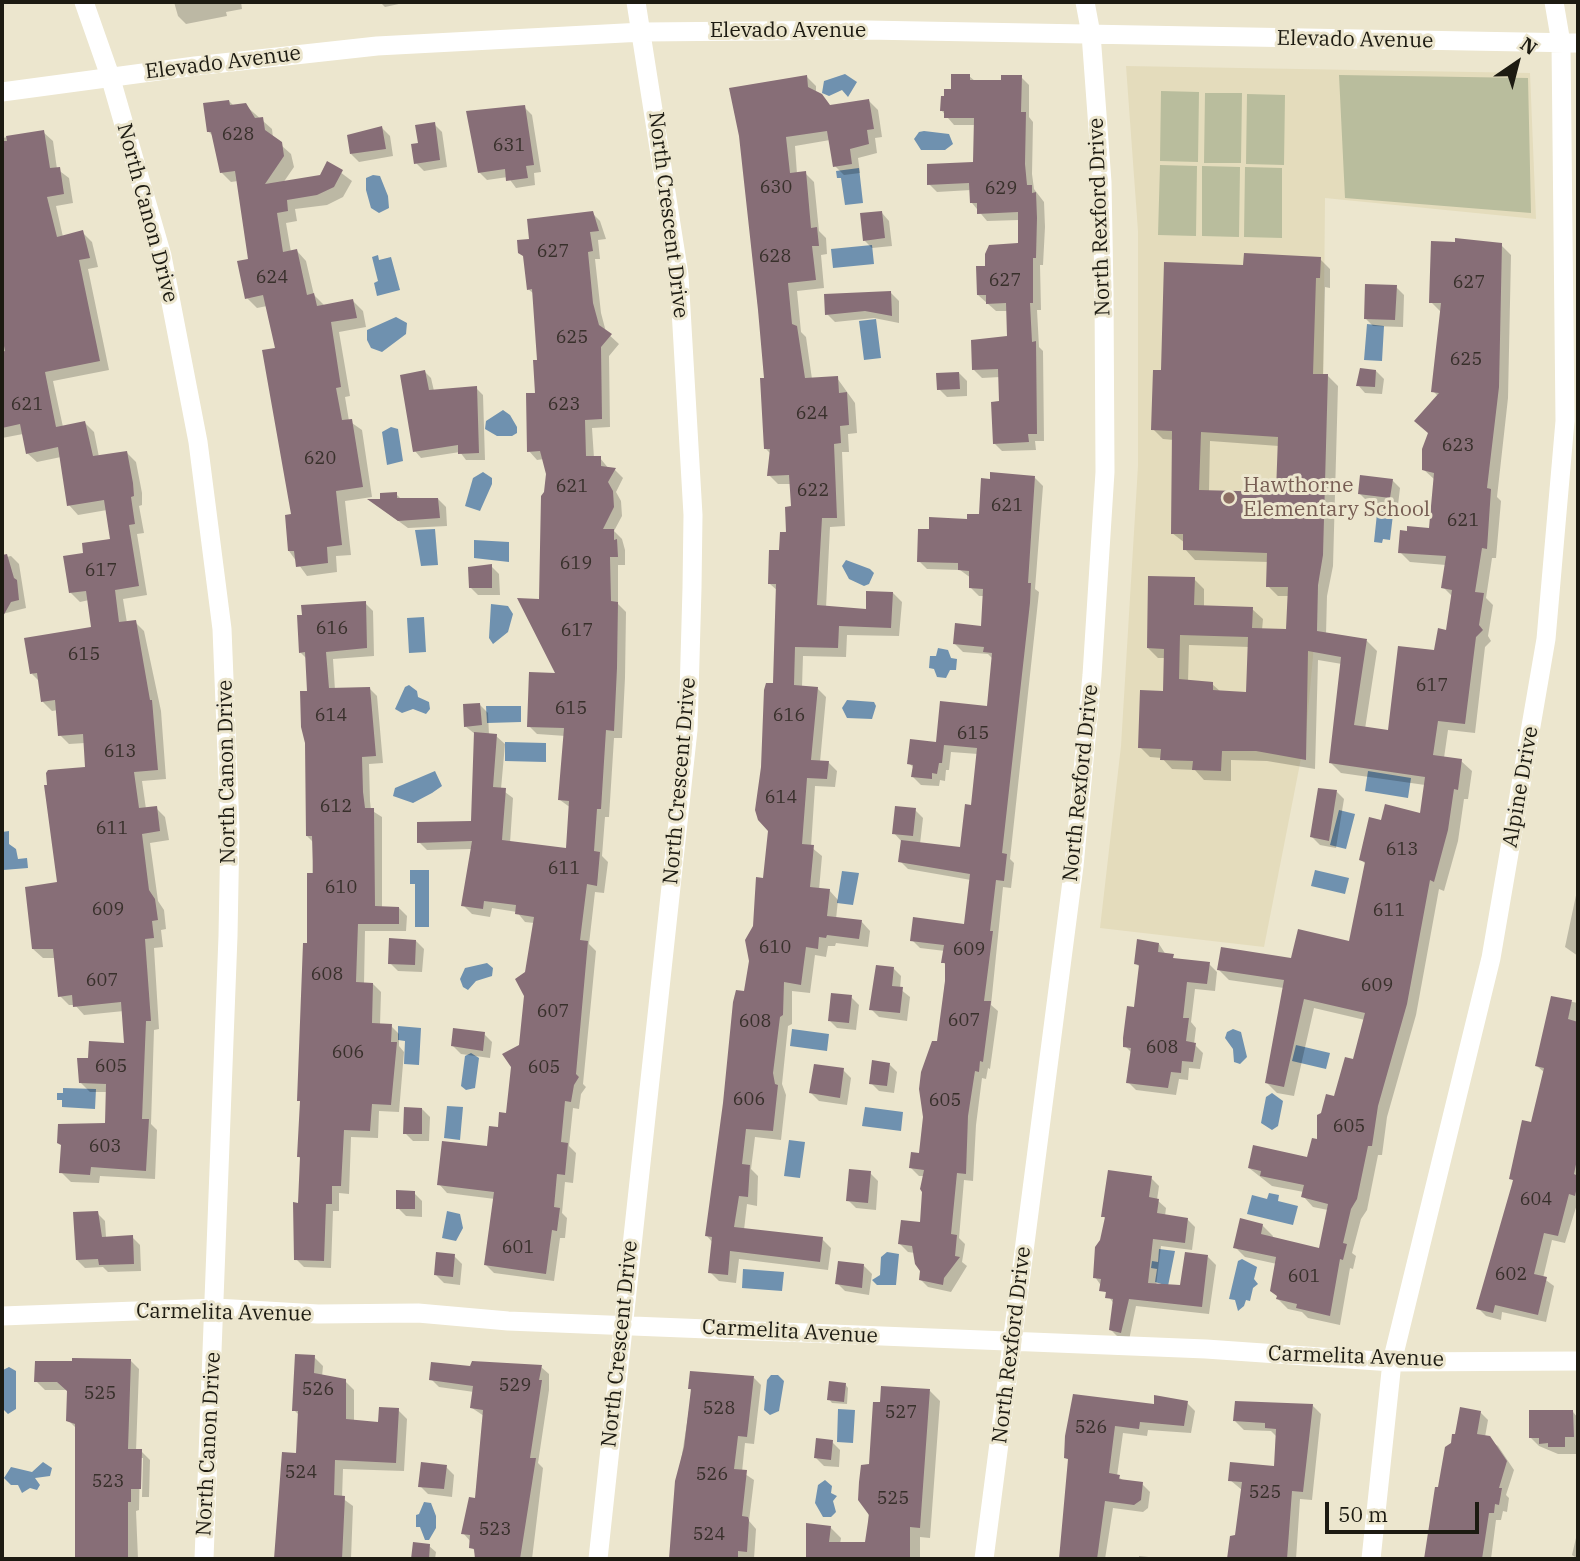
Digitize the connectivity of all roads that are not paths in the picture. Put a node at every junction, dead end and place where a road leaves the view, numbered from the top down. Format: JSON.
{"nodes":[{"id":1,"x":84,"y":2,"type":"edge"},
{"id":2,"x":636,"y":2,"type":"edge"},
{"id":3,"x":1085,"y":2,"type":"edge"},
{"id":4,"x":1554,"y":2,"type":"edge"},
{"id":5,"x":643,"y":32,"type":"junction"},
{"id":6,"x":1091,"y":34,"type":"junction"},
{"id":7,"x":1570,"y":43,"type":"edge"},
{"id":8,"x":110,"y":76,"type":"junction"},
{"id":9,"x":2,"y":92,"type":"edge"},
{"id":10,"x":216,"y":1308,"type":"junction"},
{"id":11,"x":2,"y":1316,"type":"edge"},
{"id":12,"x":622,"y":1324,"type":"junction"},
{"id":13,"x":1013,"y":1342,"type":"junction"},
{"id":14,"x":1578,"y":1361,"type":"edge"},
{"id":15,"x":1392,"y":1362,"type":"junction"},
{"id":16,"x":204,"y":1559,"type":"edge"},
{"id":17,"x":598,"y":1559,"type":"edge"},
{"id":18,"x":984,"y":1559,"type":"edge"},
{"id":19,"x":1371,"y":1559,"type":"edge"}],
"edges":[{"from":1,"to":8,"type":"street","name":"North Canon Drive"},
{"from":2,"to":5,"type":"street","name":"North Crescent Drive"},
{"from":3,"to":6,"type":"street","name":"North Rexford Drive"},
{"from":4,"to":7,"type":"street","name":"Alpine Drive"},
{"from":5,"to":6,"type":"street","name":"Elevado Avenue"},
{"from":5,"to":8,"type":"street","name":"Elevado Avenue"},
{"from":5,"to":12,"type":"street","name":"North Crescent Drive"},
{"from":6,"to":7,"type":"street","name":"Elevado Avenue"},
{"from":6,"to":13,"type":"street","name":"North Rexford Drive"},
{"from":7,"to":15,"type":"street","name":"Alpine Drive"},
{"from":8,"to":9,"type":"street","name":"Elevado Avenue"},
{"from":8,"to":10,"type":"street","name":"North Canon Drive"},
{"from":10,"to":11,"type":"street","name":"Carmelita Avenue"},
{"from":10,"to":12,"type":"street","name":"Carmelita Avenue"},
{"from":10,"to":16,"type":"street","name":"North Canon Drive"},
{"from":12,"to":13,"type":"street","name":"Carmelita Avenue"},
{"from":12,"to":17,"type":"street","name":"North Crescent Drive"},
{"from":13,"to":15,"type":"street","name":"Carmelita Avenue"},
{"from":13,"to":18,"type":"street","name":"North Rexford Drive"},
{"from":14,"to":15,"type":"street","name":"Carmelita Avenue"},
{"from":15,"to":19,"type":"street","name":"Alpine Drive"}]}
